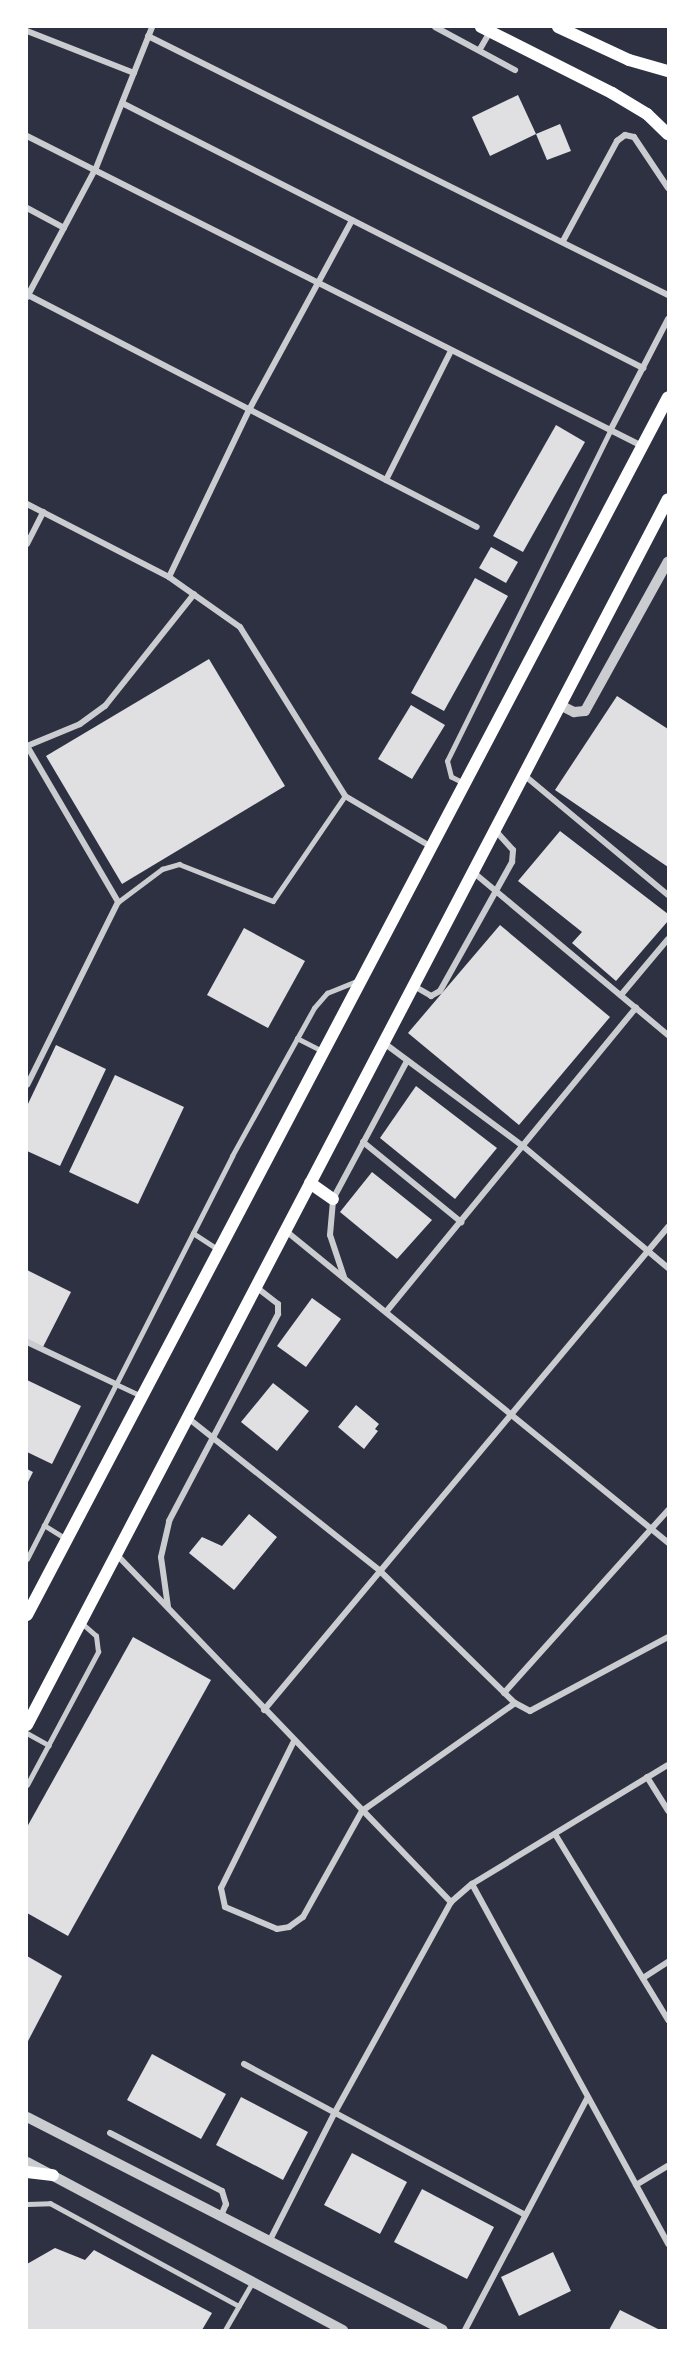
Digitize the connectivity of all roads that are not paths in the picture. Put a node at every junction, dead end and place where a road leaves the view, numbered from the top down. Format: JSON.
{"nodes":[{"id":1,"x":152,"y":27,"type":"edge"},
{"id":2,"x":435,"y":27,"type":"edge"},
{"id":3,"x":558,"y":27,"type":"edge"},
{"id":4,"x":486,"y":29,"type":"edge"},
{"id":5,"x":27,"y":31,"type":"edge"},
{"id":6,"x":148,"y":36,"type":"junction"},
{"id":7,"x":480,"y":50,"type":"junction"},
{"id":8,"x":516,"y":69,"type":"dead end"},
{"id":9,"x":668,"y":70,"type":"edge"},
{"id":10,"x":134,"y":73,"type":"junction"},
{"id":11,"x":122,"y":103,"type":"junction"},
{"id":12,"x":668,"y":134,"type":"edge"},
{"id":13,"x":27,"y":136,"type":"edge"},
{"id":14,"x":96,"y":168,"type":"junction"},
{"id":15,"x":668,"y":188,"type":"edge"},
{"id":16,"x":27,"y":208,"type":"edge"},
{"id":17,"x":352,"y":220,"type":"junction"},
{"id":18,"x":64,"y":228,"type":"junction"},
{"id":19,"x":563,"y":241,"type":"junction"},
{"id":20,"x":318,"y":280,"type":"junction"},
{"id":21,"x":668,"y":295,"type":"edge"},
{"id":22,"x":28,"y":296,"type":"edge"},
{"id":23,"x":668,"y":319,"type":"edge"},
{"id":24,"x":451,"y":351,"type":"junction"},
{"id":25,"x":643,"y":368,"type":"junction"},
{"id":26,"x":668,"y":397,"type":"edge"},
{"id":27,"x":249,"y":410,"type":"junction"},
{"id":28,"x":611,"y":429,"type":"junction"},
{"id":29,"x":640,"y":445,"type":"junction"},
{"id":30,"x":386,"y":480,"type":"junction"},
{"id":31,"x":668,"y":499,"type":"edge"},
{"id":32,"x":27,"y":504,"type":"edge"},
{"id":33,"x":43,"y":512,"type":"junction"},
{"id":34,"x":477,"y":527,"type":"dead end"},
{"id":35,"x":27,"y":544,"type":"edge"},
{"id":36,"x":668,"y":561,"type":"edge"},
{"id":37,"x":169,"y":577,"type":"junction"},
{"id":38,"x":194,"y":594,"type":"junction"},
{"id":39,"x":560,"y":705,"type":"junction"},
{"id":40,"x":27,"y":746,"type":"edge"},
{"id":41,"x":524,"y":775,"type":"junction"},
{"id":42,"x":465,"y":784,"type":"junction"},
{"id":43,"x":345,"y":796,"type":"junction"},
{"id":44,"x":495,"y":830,"type":"junction"},
{"id":45,"x":430,"y":846,"type":"junction"},
{"id":46,"x":473,"y":872,"type":"junction"},
{"id":47,"x":495,"y":892,"type":"junction"},
{"id":48,"x":668,"y":895,"type":"edge"},
{"id":49,"x":118,"y":902,"type":"junction"},
{"id":50,"x":668,"y":939,"type":"edge"},
{"id":51,"x":360,"y":980,"type":"junction"},
{"id":52,"x":413,"y":986,"type":"junction"},
{"id":53,"x":621,"y":995,"type":"junction"},
{"id":54,"x":636,"y":1008,"type":"junction"},
{"id":55,"x":668,"y":1035,"type":"edge"},
{"id":56,"x":297,"y":1038,"type":"junction"},
{"id":57,"x":384,"y":1043,"type":"junction"},
{"id":58,"x":322,"y":1051,"type":"junction"},
{"id":59,"x":407,"y":1061,"type":"junction"},
{"id":60,"x":27,"y":1085,"type":"edge"},
{"id":61,"x":363,"y":1142,"type":"junction"},
{"id":62,"x":524,"y":1147,"type":"junction"},
{"id":63,"x":310,"y":1184,"type":"junction"},
{"id":64,"x":333,"y":1199,"type":"junction"},
{"id":65,"x":461,"y":1222,"type":"junction"},
{"id":66,"x":668,"y":1227,"type":"edge"},
{"id":67,"x":286,"y":1231,"type":"junction"},
{"id":68,"x":193,"y":1233,"type":"junction"},
{"id":69,"x":219,"y":1250,"type":"junction"},
{"id":70,"x":648,"y":1250,"type":"junction"},
{"id":71,"x":668,"y":1268,"type":"edge"},
{"id":72,"x":344,"y":1277,"type":"junction"},
{"id":73,"x":256,"y":1287,"type":"junction"},
{"id":74,"x":386,"y":1312,"type":"junction"},
{"id":75,"x":27,"y":1342,"type":"edge"},
{"id":76,"x":116,"y":1384,"type":"junction"},
{"id":77,"x":142,"y":1396,"type":"junction"},
{"id":78,"x":513,"y":1414,"type":"junction"},
{"id":79,"x":188,"y":1418,"type":"junction"},
{"id":80,"x":212,"y":1439,"type":"junction"},
{"id":81,"x":668,"y":1510,"type":"edge"},
{"id":82,"x":44,"y":1525,"type":"junction"},
{"id":83,"x":652,"y":1529,"type":"junction"},
{"id":84,"x":67,"y":1539,"type":"junction"},
{"id":85,"x":668,"y":1543,"type":"edge"},
{"id":86,"x":116,"y":1554,"type":"junction"},
{"id":87,"x":27,"y":1559,"type":"edge"},
{"id":88,"x":379,"y":1570,"type":"junction"},
{"id":89,"x":169,"y":1610,"type":"junction"},
{"id":90,"x":27,"y":1613,"type":"edge"},
{"id":91,"x":81,"y":1622,"type":"junction"},
{"id":92,"x":668,"y":1637,"type":"edge"},
{"id":93,"x":504,"y":1693,"type":"junction"},
{"id":94,"x":515,"y":1703,"type":"junction"},
{"id":95,"x":264,"y":1710,"type":"junction"},
{"id":96,"x":27,"y":1725,"type":"edge"},
{"id":97,"x":27,"y":1733,"type":"edge"},
{"id":98,"x":294,"y":1741,"type":"junction"},
{"id":99,"x":49,"y":1745,"type":"junction"},
{"id":100,"x":668,"y":1765,"type":"edge"},
{"id":101,"x":648,"y":1777,"type":"junction"},
{"id":102,"x":27,"y":1785,"type":"edge"},
{"id":103,"x":362,"y":1811,"type":"junction"},
{"id":104,"x":668,"y":1811,"type":"edge"},
{"id":105,"x":555,"y":1834,"type":"junction"},
{"id":106,"x":472,"y":1884,"type":"junction"},
{"id":107,"x":451,"y":1902,"type":"junction"},
{"id":108,"x":668,"y":1962,"type":"edge"},
{"id":109,"x":643,"y":1978,"type":"junction"},
{"id":110,"x":668,"y":2020,"type":"edge"},
{"id":111,"x":244,"y":2064,"type":"dead end"},
{"id":112,"x":588,"y":2097,"type":"junction"},
{"id":113,"x":334,"y":2114,"type":"junction"},
{"id":114,"x":27,"y":2117,"type":"edge"},
{"id":115,"x":110,"y":2133,"type":"dead end"},
{"id":116,"x":27,"y":2162,"type":"edge"},
{"id":117,"x":668,"y":2166,"type":"edge"},
{"id":118,"x":27,"y":2172,"type":"edge"},
{"id":119,"x":53,"y":2175,"type":"junction"},
{"id":120,"x":636,"y":2185,"type":"junction"},
{"id":121,"x":27,"y":2204,"type":"edge"},
{"id":122,"x":524,"y":2214,"type":"junction"},
{"id":123,"x":220,"y":2217,"type":"junction"},
{"id":124,"x":269,"y":2242,"type":"junction"},
{"id":125,"x":668,"y":2244,"type":"edge"},
{"id":126,"x":253,"y":2280,"type":"junction"},
{"id":127,"x":239,"y":2306,"type":"junction"},
{"id":128,"x":225,"y":2330,"type":"edge"},
{"id":129,"x":343,"y":2330,"type":"edge"},
{"id":130,"x":443,"y":2330,"type":"edge"},
{"id":131,"x":465,"y":2330,"type":"edge"}],
"edges":[{"from":1,"to":6,"type":"street"},
{"from":2,"to":7,"type":"street"},
{"from":3,"to":9,"type":"main road"},
{"from":4,"to":7,"type":"street"},
{"from":4,"to":12,"type":"main road"},
{"from":5,"to":10,"type":"street"},
{"from":6,"to":10,"type":"street"},
{"from":6,"to":19,"type":"street"},
{"from":7,"to":8,"type":"street"},
{"from":10,"to":11,"type":"street"},
{"from":11,"to":14,"type":"street"},
{"from":11,"to":17,"type":"street"},
{"from":13,"to":14,"type":"street"},
{"from":14,"to":18,"type":"street"},
{"from":14,"to":20,"type":"street"},
{"from":15,"to":19,"type":"street"},
{"from":16,"to":18,"type":"street"},
{"from":17,"to":20,"type":"street"},
{"from":17,"to":25,"type":"street"},
{"from":18,"to":22,"type":"street"},
{"from":19,"to":21,"type":"street"},
{"from":20,"to":24,"type":"street"},
{"from":20,"to":27,"type":"street"},
{"from":22,"to":27,"type":"street"},
{"from":23,"to":25,"type":"street"},
{"from":24,"to":28,"type":"street"},
{"from":24,"to":30,"type":"street"},
{"from":25,"to":28,"type":"street"},
{"from":26,"to":29,"type":"main road"},
{"from":27,"to":30,"type":"street"},
{"from":27,"to":37,"type":"street"},
{"from":28,"to":29,"type":"street"},
{"from":28,"to":42,"type":"lane"},
{"from":29,"to":42,"type":"main road"},
{"from":30,"to":34,"type":"street"},
{"from":31,"to":39,"type":"main road"},
{"from":32,"to":33,"type":"street"},
{"from":33,"to":35,"type":"street"},
{"from":33,"to":37,"type":"street"},
{"from":36,"to":39,"type":"street"},
{"from":37,"to":38,"type":"street"},
{"from":38,"to":40,"type":"street"},
{"from":38,"to":43,"type":"street"},
{"from":39,"to":41,"type":"main road"},
{"from":40,"to":49,"type":"street"},
{"from":41,"to":44,"type":"main road"},
{"from":41,"to":48,"type":"street"},
{"from":42,"to":45,"type":"main road"},
{"from":43,"to":45,"type":"street"},
{"from":43,"to":49,"type":"lane"},
{"from":44,"to":46,"type":"main road"},
{"from":44,"to":47,"type":"street"},
{"from":45,"to":51,"type":"main road"},
{"from":46,"to":47,"type":"street"},
{"from":46,"to":52,"type":"main road"},
{"from":47,"to":52,"type":"street"},
{"from":47,"to":53,"type":"street"},
{"from":49,"to":60,"type":"street"},
{"from":50,"to":53,"type":"street"},
{"from":51,"to":56,"type":"lane"},
{"from":51,"to":58,"type":"main road"},
{"from":52,"to":57,"type":"main road"},
{"from":53,"to":54,"type":"street"},
{"from":54,"to":55,"type":"street"},
{"from":54,"to":62,"type":"street"},
{"from":56,"to":58,"type":"lane"},
{"from":56,"to":68,"type":"lane"},
{"from":57,"to":59,"type":"street"},
{"from":57,"to":63,"type":"main road"},
{"from":58,"to":69,"type":"main road"},
{"from":59,"to":61,"type":"street"},
{"from":59,"to":62,"type":"street"},
{"from":61,"to":64,"type":"street"},
{"from":61,"to":65,"type":"street"},
{"from":62,"to":65,"type":"street"},
{"from":62,"to":70,"type":"street"},
{"from":63,"to":64,"type":"main road"},
{"from":63,"to":67,"type":"main road"},
{"from":64,"to":72,"type":"street"},
{"from":65,"to":74,"type":"street"},
{"from":66,"to":70,"type":"street"},
{"from":67,"to":72,"type":"street"},
{"from":67,"to":73,"type":"main road"},
{"from":68,"to":69,"type":"lane"},
{"from":68,"to":76,"type":"lane"},
{"from":69,"to":77,"type":"main road"},
{"from":70,"to":71,"type":"street"},
{"from":70,"to":78,"type":"street"},
{"from":72,"to":74,"type":"street"},
{"from":73,"to":79,"type":"main road"},
{"from":73,"to":80,"type":"street"},
{"from":74,"to":78,"type":"street"},
{"from":75,"to":76,"type":"street"},
{"from":76,"to":77,"type":"lane"},
{"from":76,"to":82,"type":"lane"},
{"from":77,"to":84,"type":"main road"},
{"from":78,"to":83,"type":"street"},
{"from":78,"to":88,"type":"street"},
{"from":79,"to":80,"type":"street"},
{"from":79,"to":86,"type":"main road"},
{"from":80,"to":88,"type":"street"},
{"from":80,"to":89,"type":"street"},
{"from":81,"to":83,"type":"street"},
{"from":82,"to":84,"type":"lane"},
{"from":82,"to":87,"type":"lane"},
{"from":83,"to":85,"type":"street"},
{"from":83,"to":93,"type":"street"},
{"from":84,"to":90,"type":"main road"},
{"from":86,"to":89,"type":"street"},
{"from":86,"to":91,"type":"main road"},
{"from":88,"to":93,"type":"street"},
{"from":88,"to":95,"type":"street"},
{"from":89,"to":95,"type":"street"},
{"from":91,"to":96,"type":"main road"},
{"from":91,"to":99,"type":"lane"},
{"from":92,"to":94,"type":"street"},
{"from":93,"to":94,"type":"street"},
{"from":94,"to":103,"type":"street"},
{"from":95,"to":98,"type":"street"},
{"from":97,"to":99,"type":"lane"},
{"from":98,"to":103,"type":"street"},
{"from":98,"to":103,"type":"street"},
{"from":99,"to":102,"type":"lane"},
{"from":100,"to":101,"type":"street"},
{"from":101,"to":104,"type":"street"},
{"from":101,"to":105,"type":"street"},
{"from":103,"to":107,"type":"street"},
{"from":105,"to":106,"type":"street"},
{"from":105,"to":109,"type":"street"},
{"from":106,"to":107,"type":"street"},
{"from":106,"to":112,"type":"street"},
{"from":107,"to":113,"type":"street"},
{"from":108,"to":109,"type":"street"},
{"from":109,"to":110,"type":"street"},
{"from":111,"to":113,"type":"street"},
{"from":112,"to":120,"type":"street"},
{"from":112,"to":122,"type":"street"},
{"from":113,"to":122,"type":"street"},
{"from":113,"to":124,"type":"street"},
{"from":114,"to":123,"type":"street"},
{"from":115,"to":123,"type":"street"},
{"from":116,"to":119,"type":"street"},
{"from":117,"to":120,"type":"street"},
{"from":118,"to":119,"type":"main road"},
{"from":119,"to":126,"type":"street"},
{"from":120,"to":125,"type":"street"},
{"from":121,"to":127,"type":"lane"},
{"from":122,"to":131,"type":"street"},
{"from":123,"to":124,"type":"street"},
{"from":124,"to":130,"type":"street"},
{"from":126,"to":127,"type":"lane"},
{"from":126,"to":129,"type":"street"},
{"from":127,"to":128,"type":"lane"}]}
